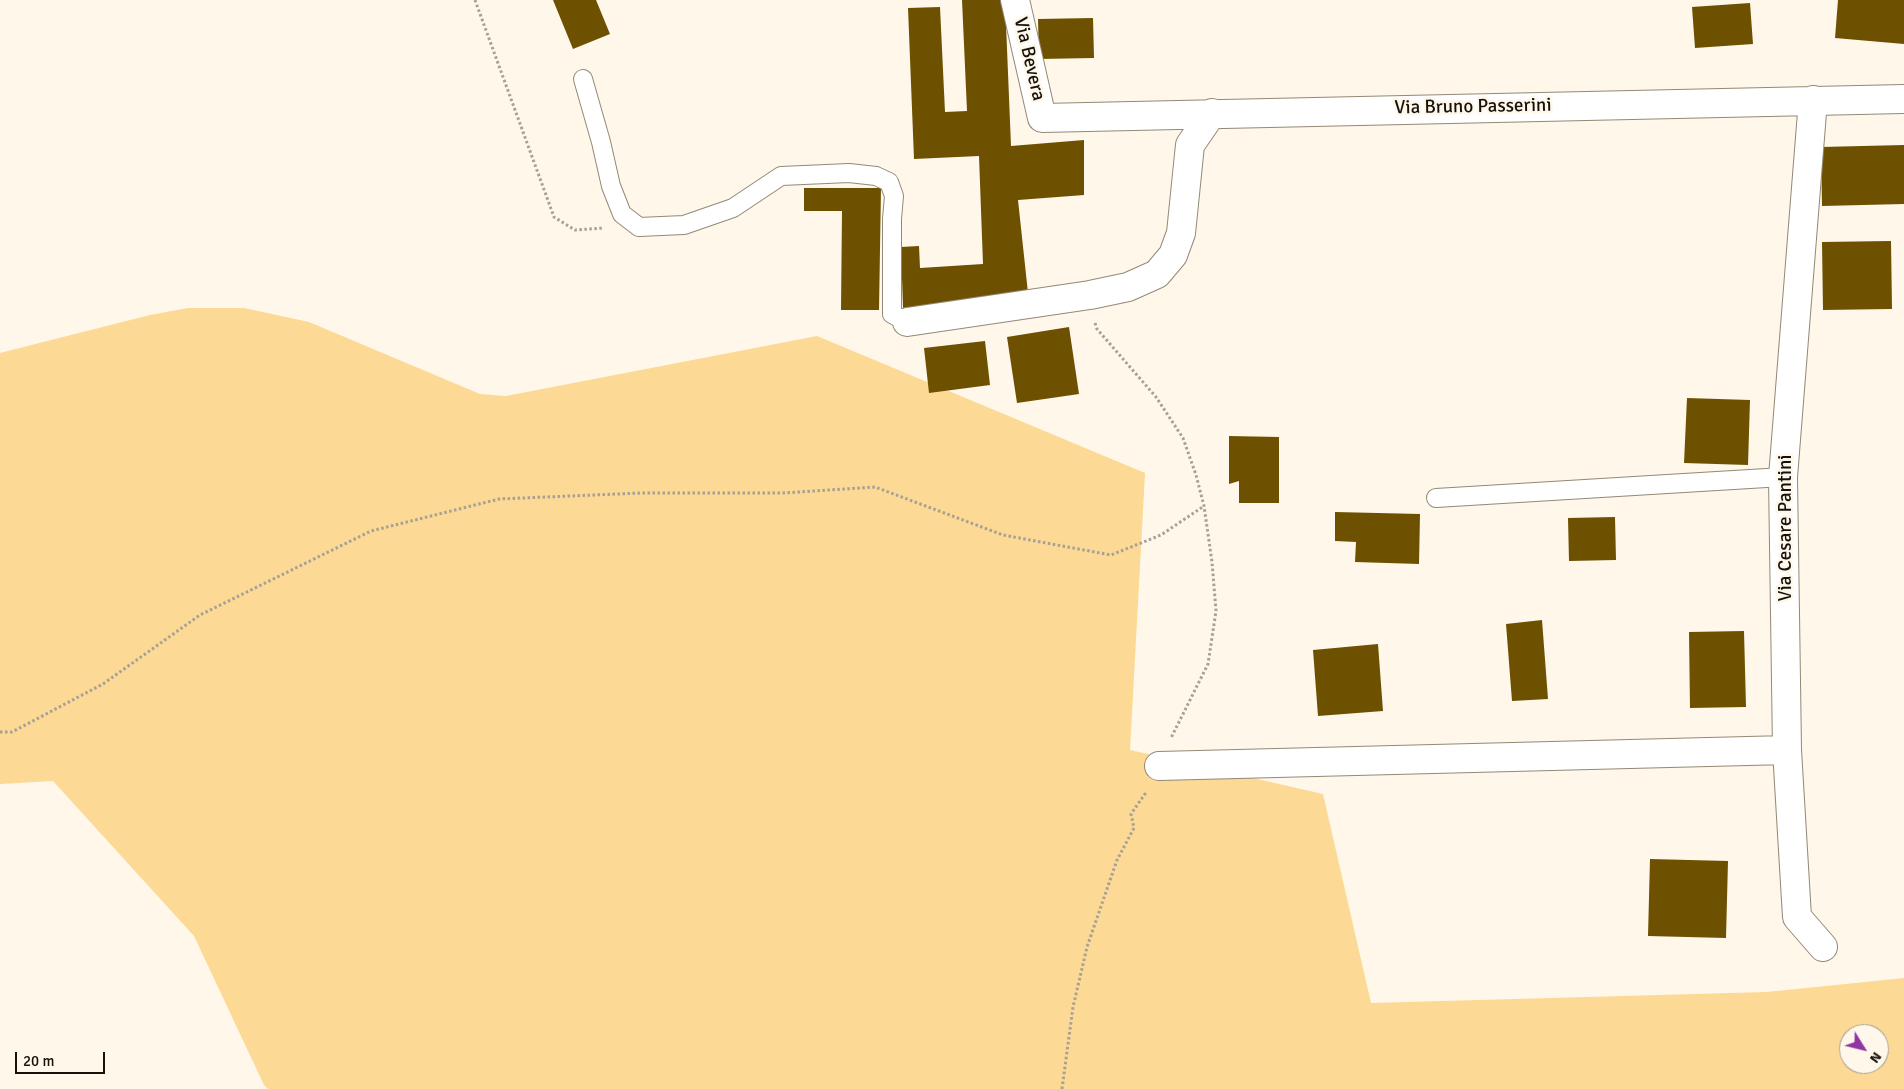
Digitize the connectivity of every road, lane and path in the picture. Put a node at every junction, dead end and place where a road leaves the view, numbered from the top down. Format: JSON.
{"nodes":[{"id":1,"x":475,"y":0,"type":"edge"},
{"id":2,"x":1015,"y":0,"type":"edge"},
{"id":3,"x":582,"y":79,"type":"dead end"},
{"id":4,"x":1904,"y":99,"type":"edge"},
{"id":5,"x":1813,"y":100,"type":"junction"},
{"id":6,"x":1212,"y":113,"type":"junction"},
{"id":7,"x":1042,"y":118,"type":"joint"},
{"id":8,"x":639,"y":226,"type":"junction"},
{"id":9,"x":1090,"y":295,"type":"junction"},
{"id":10,"x":907,"y":322,"type":"joint"},
{"id":11,"x":1783,"y":477,"type":"junction"},
{"id":12,"x":1436,"y":498,"type":"dead end"},
{"id":13,"x":1204,"y":506,"type":"junction"},
{"id":14,"x":0,"y":732,"type":"edge"},
{"id":15,"x":1787,"y":750,"type":"junction"},
{"id":16,"x":1159,"y":766,"type":"junction"},
{"id":17,"x":1823,"y":947,"type":"dead end"},
{"id":18,"x":1062,"y":1089,"type":"edge"}],
"edges":[{"from":1,"to":8,"type":"path"},
{"from":2,"to":7,"type":"street","name":"Via Bevera"},
{"from":3,"to":8,"type":"lane"},
{"from":4,"to":5,"type":"street","name":"Via Bruno Passerini"},
{"from":5,"to":6,"type":"street","name":"Via Bruno Passerini"},
{"from":5,"to":11,"type":"street","name":"Via Cesare Pantini"},
{"from":6,"to":7,"type":"street","name":"Via Bruno Passerini"},
{"from":6,"to":9,"type":"street"},
{"from":8,"to":10,"type":"lane"},
{"from":9,"to":10,"type":"street"},
{"from":9,"to":13,"type":"path"},
{"from":11,"to":12,"type":"lane"},
{"from":11,"to":15,"type":"street","name":"Via Cesare Pantini"},
{"from":13,"to":14,"type":"path"},
{"from":13,"to":16,"type":"path"},
{"from":15,"to":16,"type":"street"},
{"from":15,"to":17,"type":"street","name":"Via Cesare Pantini"},
{"from":16,"to":18,"type":"path"}]}
